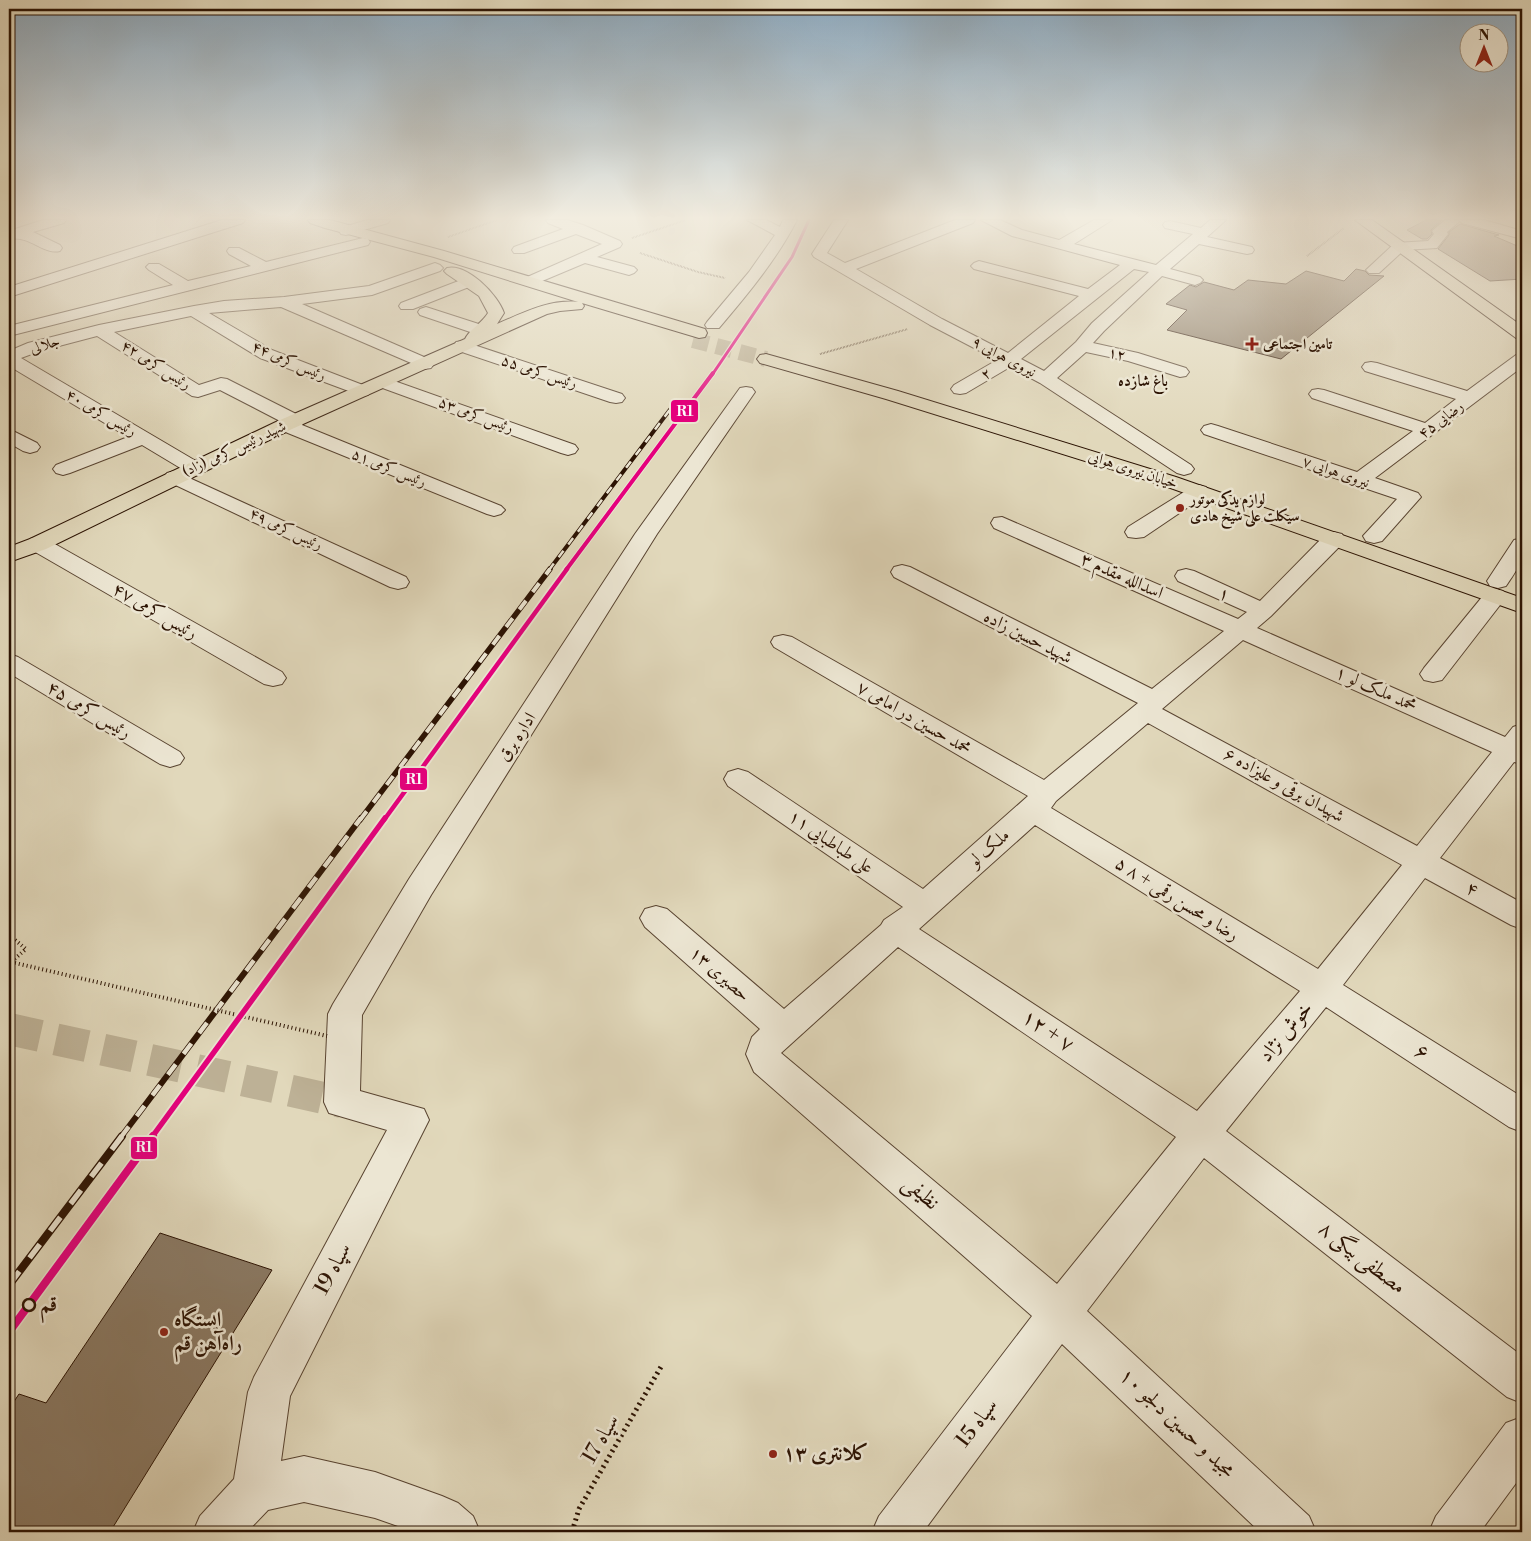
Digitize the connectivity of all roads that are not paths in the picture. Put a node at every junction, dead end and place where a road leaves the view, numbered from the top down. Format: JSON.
{"nodes":[{"id":1,"x":167,"y":292,"type":"edge"},
{"id":2,"x":358,"y":292,"type":"edge"},
{"id":3,"x":443,"y":292,"type":"edge"},
{"id":4,"x":484,"y":292,"type":"edge"},
{"id":5,"x":526,"y":292,"type":"edge"},
{"id":6,"x":562,"y":292,"type":"edge"},
{"id":7,"x":740,"y":292,"type":"edge"},
{"id":8,"x":884,"y":292,"type":"edge"},
{"id":9,"x":1083,"y":292,"type":"edge"},
{"id":10,"x":1094,"y":292,"type":"edge"},
{"id":11,"x":1136,"y":292,"type":"edge"},
{"id":12,"x":1464,"y":292,"type":"edge"},
{"id":13,"x":1091,"y":294,"type":"junction"},
{"id":14,"x":81,"y":299,"type":"dead end"},
{"id":15,"x":284,"y":302,"type":"junction"},
{"id":16,"x":407,"y":306,"type":"dead end"},
{"id":17,"x":576,"y":306,"type":"junction"},
{"id":18,"x":97,"y":309,"type":"junction"},
{"id":19,"x":194,"y":311,"type":"junction"},
{"id":20,"x":426,"y":312,"type":"dead end"},
{"id":21,"x":9,"y":330,"type":"edge"},
{"id":22,"x":99,"y":330,"type":"junction"},
{"id":23,"x":482,"y":331,"type":"junction"},
{"id":24,"x":702,"y":333,"type":"junction"},
{"id":25,"x":1522,"y":334,"type":"edge"},
{"id":26,"x":462,"y":346,"type":"junction"},
{"id":27,"x":1082,"y":346,"type":"junction"},
{"id":28,"x":9,"y":358,"type":"edge"},
{"id":29,"x":1522,"y":359,"type":"edge"},
{"id":30,"x":1011,"y":360,"type":"junction"},
{"id":31,"x":426,"y":364,"type":"junction"},
{"id":32,"x":1371,"y":367,"type":"dead end"},
{"id":33,"x":1180,"y":372,"type":"dead end"},
{"id":34,"x":1046,"y":378,"type":"junction"},
{"id":35,"x":383,"y":382,"type":"junction"},
{"id":36,"x":960,"y":389,"type":"dead end"},
{"id":37,"x":362,"y":391,"type":"junction"},
{"id":38,"x":746,"y":392,"type":"dead end"},
{"id":39,"x":1318,"y":394,"type":"dead end"},
{"id":40,"x":616,"y":398,"type":"dead end"},
{"id":41,"x":1471,"y":398,"type":"junction"},
{"id":42,"x":290,"y":423,"type":"junction"},
{"id":43,"x":1210,"y":430,"type":"dead end"},
{"id":44,"x":1428,"y":430,"type":"junction"},
{"id":45,"x":9,"y":435,"type":"edge"},
{"id":46,"x":144,"y":438,"type":"junction"},
{"id":47,"x":30,"y":447,"type":"dead end"},
{"id":48,"x":568,"y":449,"type":"dead end"},
{"id":49,"x":194,"y":468,"type":"junction"},
{"id":50,"x":1184,"y":468,"type":"junction"},
{"id":51,"x":63,"y":469,"type":"dead end"},
{"id":52,"x":174,"y":477,"type":"junction"},
{"id":53,"x":1360,"y":480,"type":"junction"},
{"id":54,"x":1199,"y":491,"type":"junction"},
{"id":55,"x":494,"y":510,"type":"dead end"},
{"id":56,"x":1002,"y":523,"type":"dead end"},
{"id":57,"x":1136,"y":532,"type":"dead end"},
{"id":58,"x":1374,"y":536,"type":"junction"},
{"id":59,"x":1334,"y":539,"type":"junction"},
{"id":60,"x":38,"y":544,"type":"junction"},
{"id":61,"x":1522,"y":545,"type":"edge"},
{"id":62,"x":9,"y":555,"type":"edge"},
{"id":63,"x":902,"y":572,"type":"dead end"},
{"id":64,"x":1186,"y":576,"type":"dead end"},
{"id":65,"x":398,"y":582,"type":"dead end"},
{"id":66,"x":1496,"y":589,"type":"junction"},
{"id":67,"x":1522,"y":590,"type":"edge"},
{"id":68,"x":1522,"y":606,"type":"edge"},
{"id":69,"x":1252,"y":620,"type":"junction"},
{"id":70,"x":782,"y":642,"type":"dead end"},
{"id":71,"x":9,"y":662,"type":"edge"},
{"id":72,"x":1433,"y":674,"type":"dead end"},
{"id":73,"x":273,"y":678,"type":"dead end"},
{"id":74,"x":1150,"y":706,"type":"junction"},
{"id":75,"x":1518,"y":746,"type":"edge"},
{"id":76,"x":170,"y":758,"type":"dead end"},
{"id":77,"x":738,"y":779,"type":"dead end"},
{"id":78,"x":1040,"y":802,"type":"junction"},
{"id":79,"x":1421,"y":860,"type":"junction"},
{"id":80,"x":923,"y":905,"type":"junction"},
{"id":81,"x":1522,"y":917,"type":"edge"},
{"id":82,"x":656,"y":918,"type":"dead end"},
{"id":83,"x":895,"y":929,"type":"junction"},
{"id":84,"x":1322,"y":988,"type":"junction"},
{"id":85,"x":783,"y":1029,"type":"junction"},
{"id":86,"x":781,"y":1074,"type":"joint"},
{"id":87,"x":342,"y":1102,"type":"joint"},
{"id":88,"x":1522,"y":1116,"type":"edge"},
{"id":89,"x":1202,"y":1134,"type":"junction"},
{"id":90,"x":1060,"y":1314,"type":"junction"},
{"id":91,"x":1522,"y":1382,"type":"edge"},
{"id":92,"x":1522,"y":1439,"type":"edge"},
{"id":93,"x":255,"y":1490,"type":"junction"},
{"id":94,"x":216,"y":1532,"type":"edge"},
{"id":95,"x":457,"y":1532,"type":"edge"},
{"id":96,"x":895,"y":1532,"type":"edge"},
{"id":97,"x":1294,"y":1532,"type":"edge"},
{"id":98,"x":1452,"y":1532,"type":"edge"}],
"edges":[{"from":1,"to":18,"type":"street"},
{"from":2,"to":15,"type":"street","name":"جلالی"},
{"from":3,"to":16,"type":"street"},
{"from":4,"to":23,"type":"main road"},
{"from":5,"to":17,"type":"main road"},
{"from":6,"to":24,"type":"main road"},
{"from":7,"to":24,"type":"street"},
{"from":8,"to":30,"type":"street","name":"نیروی هوایی ۹"},
{"from":9,"to":13,"type":"street"},
{"from":10,"to":13,"type":"street","name":"۲"},
{"from":11,"to":27,"type":"street"},
{"from":12,"to":25,"type":"main road"},
{"from":13,"to":30,"type":"street","name":"۲"},
{"from":14,"to":18,"type":"street"},
{"from":15,"to":19,"type":"street","name":"جلالی"},
{"from":15,"to":31,"type":"street"},
{"from":17,"to":24,"type":"main road"},
{"from":17,"to":26,"type":"main road"},
{"from":18,"to":21,"type":"street"},
{"from":19,"to":22,"type":"street","name":"جلالی"},
{"from":19,"to":37,"type":"street","name":"رئیس کرمی ۴۴"},
{"from":20,"to":23,"type":"street"},
{"from":22,"to":28,"type":"street","name":"جلالی"},
{"from":22,"to":42,"type":"street","name":"رئیس کرمی ۴۲"},
{"from":23,"to":26,"type":"main road"},
{"from":26,"to":31,"type":"main road","name":"شهید رئیس کرمی (زاد)"},
{"from":26,"to":40,"type":"street","name":"رئیس کرمی ۵۵"},
{"from":27,"to":33,"type":"street","name":"۱۲"},
{"from":27,"to":34,"type":"street"},
{"from":28,"to":46,"type":"street","name":"رئیس کرمی ۴۰"},
{"from":29,"to":41,"type":"street","name":"رضایی ۴۵"},
{"from":30,"to":34,"type":"street","name":"نیروی هوایی ۹"},
{"from":30,"to":36,"type":"street","name":"۲"},
{"from":31,"to":35,"type":"main road","name":"شهید رئیس کرمی (زاد)"},
{"from":32,"to":41,"type":"street"},
{"from":34,"to":50,"type":"street","name":"نیروی هوایی ۹"},
{"from":35,"to":37,"type":"main road","name":"شهید رئیس کرمی (زاد)"},
{"from":35,"to":48,"type":"street","name":"رئیس کرمی ۵۳"},
{"from":37,"to":42,"type":"main road","name":"شهید رئیس کرمی (زاد)"},
{"from":38,"to":87,"type":"street","name":"اداره برق"},
{"from":39,"to":44,"type":"street"},
{"from":41,"to":44,"type":"street","name":"رضایی ۴۵"},
{"from":42,"to":49,"type":"main road","name":"شهید رئیس کرمی (زاد)"},
{"from":42,"to":55,"type":"street","name":"رئیس کرمی ۵۱"},
{"from":43,"to":53,"type":"street","name":"نیروی هوایی ۷"},
{"from":44,"to":53,"type":"street","name":"رضایی ۴۵"},
{"from":45,"to":47,"type":"street"},
{"from":46,"to":49,"type":"street","name":"رئیس کرمی ۴۰"},
{"from":46,"to":51,"type":"street"},
{"from":49,"to":52,"type":"main road","name":"شهید رئیس کرمی (زاد)"},
{"from":50,"to":54,"type":"main road","name":"خیابان نیروی هوایی"},
{"from":50,"to":58,"type":"main road","name":"خیابان نیروی هوایی"},
{"from":52,"to":60,"type":"main road","name":"شهید رئیس کرمی (زاد)"},
{"from":52,"to":65,"type":"street","name":"رئیس کرمی ۴۹"},
{"from":53,"to":58,"type":"street","name":"نیروی هوایی ۷"},
{"from":54,"to":57,"type":"street"},
{"from":54,"to":59,"type":"main road","name":"خیابان نیروی هوایی"},
{"from":56,"to":69,"type":"street","name":"۳ اسدالله مقدم"},
{"from":58,"to":66,"type":"main road","name":"خیابان نیروی هوایی"},
{"from":59,"to":66,"type":"main road","name":"خیابان نیروی هوایی"},
{"from":59,"to":69,"type":"street","name":"ملک لو"},
{"from":60,"to":62,"type":"main road","name":"شهید رئیس کرمی (زاد)"},
{"from":60,"to":73,"type":"street","name":"رئیس کرمی ۴۷"},
{"from":61,"to":66,"type":"street"},
{"from":63,"to":74,"type":"street","name":"شهید حسین زاده"},
{"from":64,"to":69,"type":"street","name":"۱"},
{"from":66,"to":67,"type":"main road","name":"خیابان نیروی هوایی"},
{"from":66,"to":68,"type":"main road","name":"خیابان نیروی هوایی"},
{"from":66,"to":72,"type":"street"},
{"from":69,"to":74,"type":"street","name":"ملک لو"},
{"from":69,"to":75,"type":"street","name":"۱ محمد ملک لو"},
{"from":70,"to":78,"type":"street","name":"۷ محمد حسین در امامی"},
{"from":71,"to":76,"type":"street","name":"رئیس کرمی ۴۵"},
{"from":74,"to":78,"type":"street","name":"ملک لو"},
{"from":74,"to":79,"type":"street","name":"۶ شهیدان برقی و علیزاده"},
{"from":75,"to":79,"type":"street","name":"خوش نژاد"},
{"from":77,"to":80,"type":"street","name":"۱۱ علی طباطبایی"},
{"from":78,"to":80,"type":"street","name":"ملک لو"},
{"from":78,"to":84,"type":"street","name":"۵ رضا و محسن رقمی + ۸"},
{"from":79,"to":81,"type":"street","name":"۴"},
{"from":79,"to":84,"type":"street","name":"خوش نژاد"},
{"from":80,"to":83,"type":"street","name":"ملک لو"},
{"from":82,"to":85,"type":"street","name":"۱۳ حصیری"},
{"from":83,"to":85,"type":"street","name":"ملک لو"},
{"from":83,"to":89,"type":"street","name":"۱۲ + ۷"},
{"from":84,"to":88,"type":"street","name":"۶"},
{"from":84,"to":89,"type":"street","name":"خوش نژاد"},
{"from":85,"to":86,"type":"street","name":"ملک لو"},
{"from":86,"to":90,"type":"street","name":"نظیفی"},
{"from":87,"to":93,"type":"street","name":"سپاه 19"},
{"from":89,"to":90,"type":"street","name":"خوش نژاد"},
{"from":89,"to":91,"type":"street","name":"۸ مصطفی بیگی"},
{"from":90,"to":96,"type":"street","name":"سپاه 15"},
{"from":90,"to":97,"type":"street","name":"۱۰ مجید و حسین دلجو"},
{"from":92,"to":98,"type":"street"},
{"from":93,"to":94,"type":"street"},
{"from":93,"to":95,"type":"street"}]}
